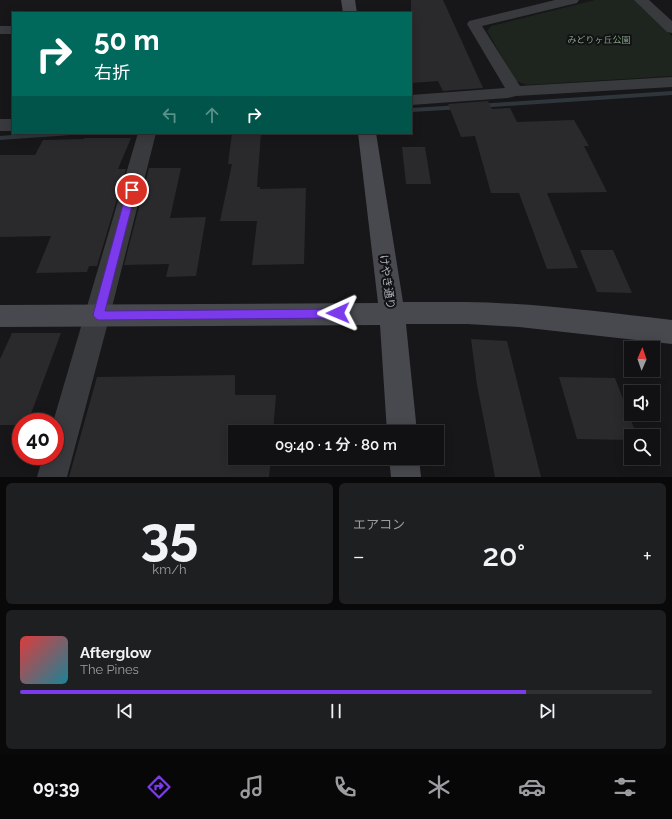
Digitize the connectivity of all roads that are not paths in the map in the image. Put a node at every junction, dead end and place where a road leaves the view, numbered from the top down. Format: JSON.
{"nodes":[{"id":1,"x":348,"y":0,"type":"edge"},
{"id":2,"x":572,"y":0,"type":"edge"},
{"id":3,"x":641,"y":0,"type":"edge"},
{"id":4,"x":350,"y":12,"type":"edge"},
{"id":5,"x":672,"y":29,"type":"edge"},
{"id":6,"x":0,"y":30,"type":"edge"},
{"id":7,"x":12,"y":30,"type":"edge"},
{"id":8,"x":672,"y":82,"type":"edge"},
{"id":9,"x":515,"y":91,"type":"junction"},
{"id":10,"x":412,"y":100,"type":"edge"},
{"id":11,"x":12,"y":125,"type":"edge"},
{"id":12,"x":0,"y":126,"type":"edge"},
{"id":13,"x":147,"y":134,"type":"edge"},
{"id":14,"x":366,"y":134,"type":"edge"},
{"id":15,"x":392,"y":313,"type":"junction"},
{"id":16,"x":98,"y":315,"type":"junction"},
{"id":17,"x":0,"y":316,"type":"edge"},
{"id":18,"x":672,"y":332,"type":"edge"},
{"id":19,"x":401,"y":425,"type":"edge"},
{"id":20,"x":405,"y":465,"type":"edge"},
{"id":21,"x":52,"y":477,"type":"edge"},
{"id":22,"x":406,"y":477,"type":"edge"}],
"edges":[{"from":1,"to":4,"type":"street"},
{"from":2,"to":9,"type":"street"},
{"from":3,"to":5,"type":"street"},
{"from":6,"to":7,"type":"street"},
{"from":8,"to":9,"type":"street"},
{"from":9,"to":10,"type":"street"},
{"from":11,"to":12,"type":"street"},
{"from":13,"to":16,"type":"street"},
{"from":14,"to":15,"type":"street","name":"けやき通り"},
{"from":15,"to":16,"type":"street"},
{"from":15,"to":18,"type":"street"},
{"from":15,"to":19,"type":"street","name":"けやき通り"},
{"from":16,"to":17,"type":"street"},
{"from":16,"to":21,"type":"street"},
{"from":20,"to":22,"type":"street"}]}
